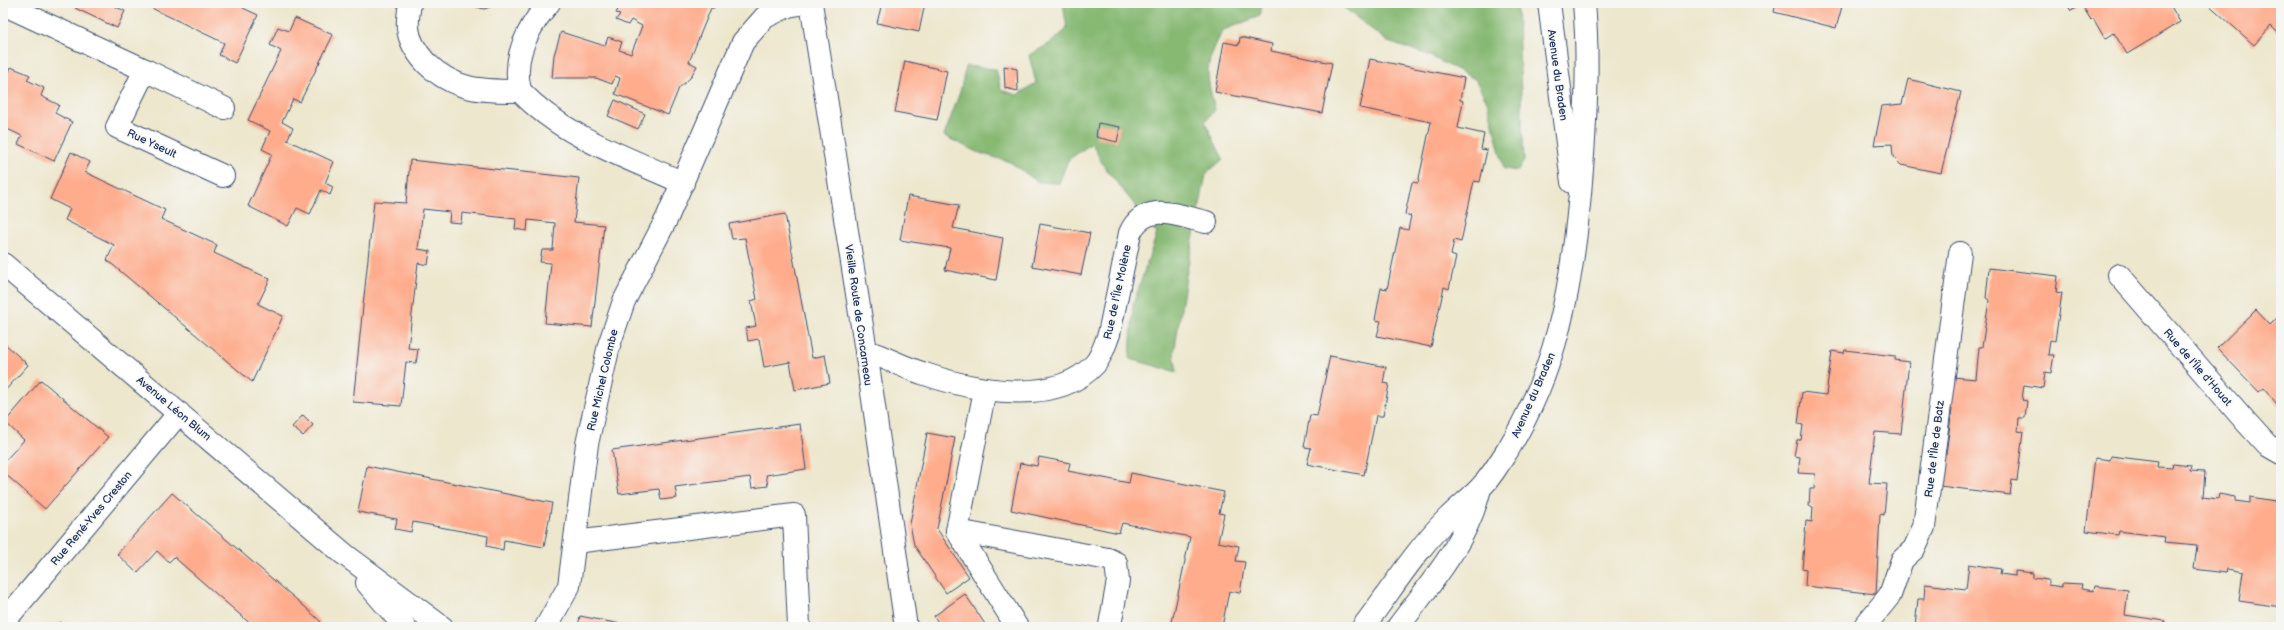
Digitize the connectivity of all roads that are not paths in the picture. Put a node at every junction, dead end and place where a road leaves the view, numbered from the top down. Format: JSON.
{"nodes":[{"id":1,"x":410,"y":3,"type":"edge"},
{"id":2,"x":549,"y":3,"type":"edge"},
{"id":3,"x":805,"y":3,"type":"edge"},
{"id":4,"x":811,"y":3,"type":"edge"},
{"id":5,"x":1549,"y":3,"type":"edge"},
{"id":6,"x":1584,"y":3,"type":"edge"},
{"id":7,"x":3,"y":4,"type":"edge"},
{"id":8,"x":25,"y":8,"type":"edge"},
{"id":9,"x":144,"y":70,"type":"junction"},
{"id":10,"x":520,"y":91,"type":"junction"},
{"id":11,"x":224,"y":108,"type":"dead end"},
{"id":12,"x":223,"y":176,"type":"dead end"},
{"id":13,"x":683,"y":183,"type":"junction"},
{"id":14,"x":1578,"y":217,"type":"junction"},
{"id":15,"x":1206,"y":222,"type":"dead end"},
{"id":16,"x":1960,"y":253,"type":"dead end"},
{"id":17,"x":3,"y":264,"type":"edge"},
{"id":18,"x":2119,"y":275,"type":"dead end"},
{"id":19,"x":866,"y":351,"type":"junction"},
{"id":20,"x":985,"y":390,"type":"junction"},
{"id":21,"x":179,"y":413,"type":"junction"},
{"id":22,"x":2281,"y":453,"type":"edge"},
{"id":23,"x":1479,"y":492,"type":"junction"},
{"id":24,"x":957,"y":531,"type":"junction"},
{"id":25,"x":575,"y":542,"type":"junction"},
{"id":26,"x":344,"y":554,"type":"junction"},
{"id":27,"x":3,"y":623,"type":"edge"},
{"id":28,"x":1110,"y":625,"type":"dead end"},
{"id":29,"x":405,"y":627,"type":"edge"},
{"id":30,"x":442,"y":627,"type":"edge"},
{"id":31,"x":546,"y":627,"type":"edge"},
{"id":32,"x":799,"y":627,"type":"edge"},
{"id":33,"x":906,"y":627,"type":"edge"},
{"id":34,"x":1017,"y":627,"type":"edge"},
{"id":35,"x":1363,"y":627,"type":"edge"},
{"id":36,"x":1398,"y":627,"type":"edge"},
{"id":37,"x":1864,"y":627,"type":"edge"}],
"edges":[{"from":1,"to":10,"type":"street"},
{"from":2,"to":10,"type":"street"},
{"from":3,"to":13,"type":"street","name":"Rue Michel Colombe"},
{"from":4,"to":19,"type":"street","name":"Vieille Route de Concarneau"},
{"from":5,"to":14,"type":"street","name":"Avenue du Braden"},
{"from":6,"to":14,"type":"street","name":"Avenue du Braden"},
{"from":7,"to":8,"type":"street"},
{"from":8,"to":9,"type":"street"},
{"from":9,"to":11,"type":"street"},
{"from":9,"to":12,"type":"street","name":"Rue Yseult"},
{"from":10,"to":13,"type":"street"},
{"from":13,"to":25,"type":"street","name":"Rue Michel Colombe"},
{"from":14,"to":23,"type":"street","name":"Avenue du Braden"},
{"from":15,"to":20,"type":"street","name":"Rue de l'Île Molène"},
{"from":16,"to":37,"type":"street","name":"Rue de l'Île de Batz"},
{"from":17,"to":21,"type":"street","name":"Avenue Léon Blum"},
{"from":18,"to":22,"type":"street","name":"Rue de l'Île d'Houat"},
{"from":19,"to":20,"type":"street","name":"Rue de l'Île Molène"},
{"from":19,"to":33,"type":"street","name":"Vieille Route de Concarneau"},
{"from":20,"to":24,"type":"street"},
{"from":21,"to":26,"type":"street","name":"Avenue Léon Blum"},
{"from":21,"to":27,"type":"street","name":"Rue René-Yves Creston"},
{"from":23,"to":35,"type":"street","name":"Avenue du Braden"},
{"from":23,"to":36,"type":"street","name":"Avenue du Braden"},
{"from":24,"to":28,"type":"street"},
{"from":24,"to":34,"type":"street"},
{"from":25,"to":31,"type":"street","name":"Rue Michel Colombe"},
{"from":25,"to":32,"type":"street"},
{"from":26,"to":29,"type":"street","name":"Avenue Léon Blum"},
{"from":26,"to":30,"type":"street","name":"Avenue Léon Blum"}]}
